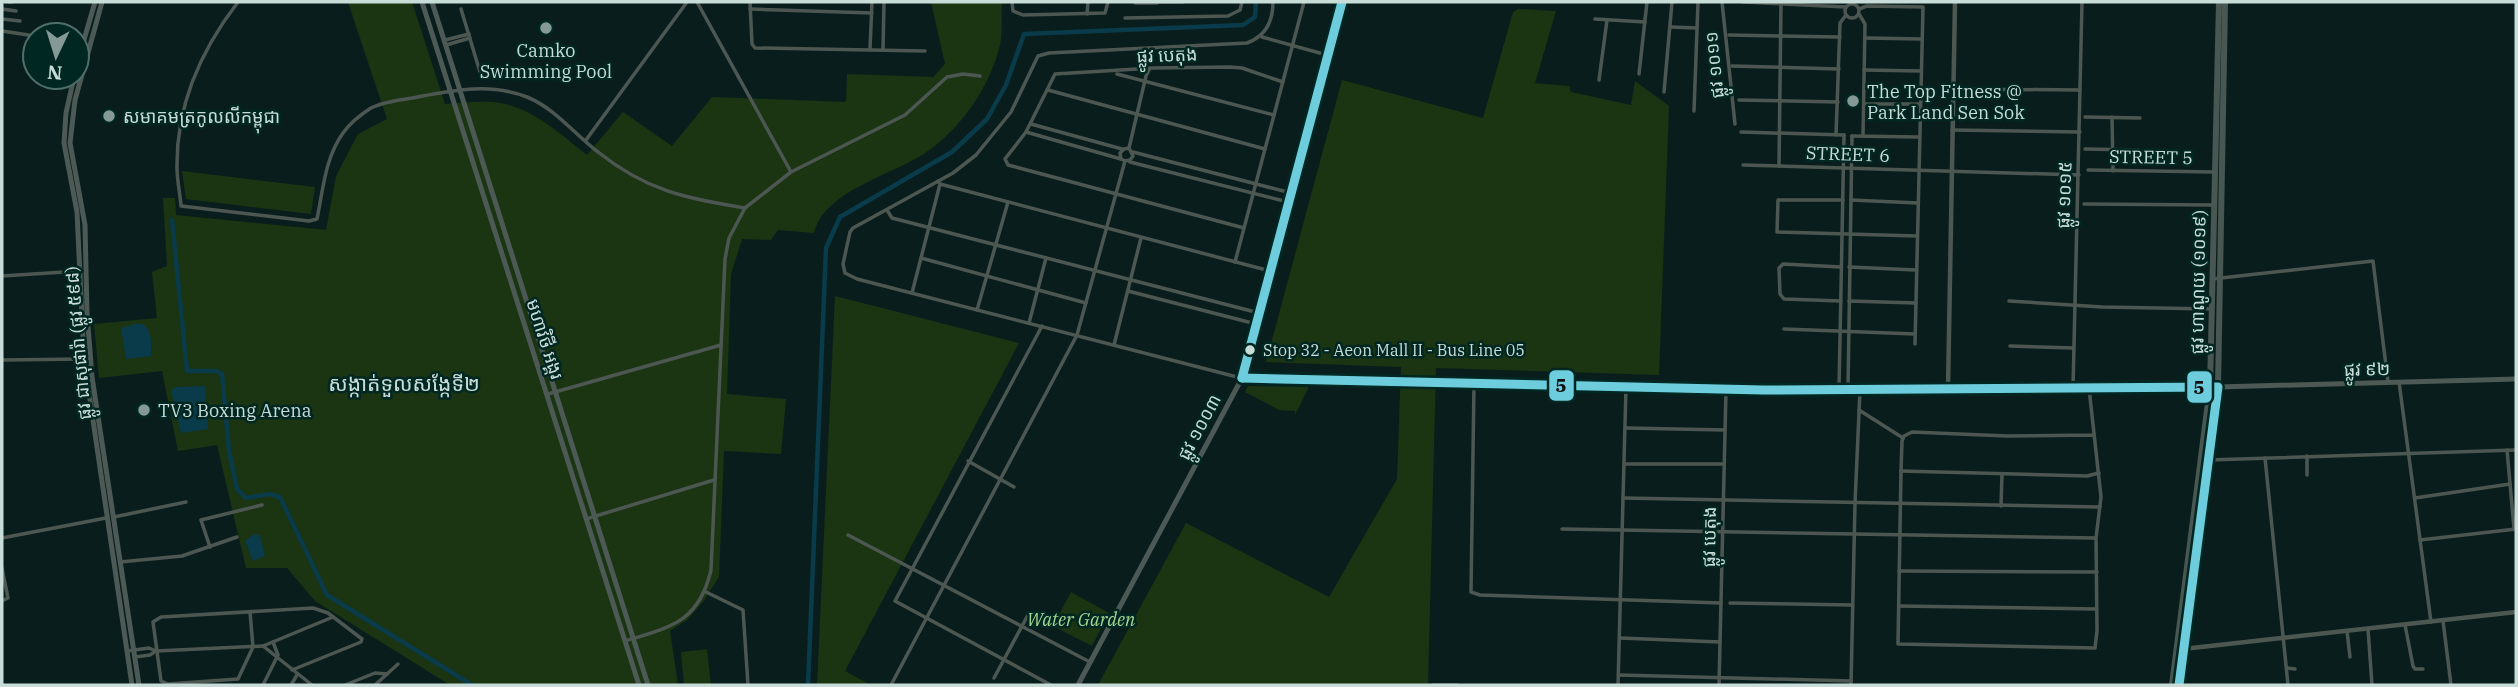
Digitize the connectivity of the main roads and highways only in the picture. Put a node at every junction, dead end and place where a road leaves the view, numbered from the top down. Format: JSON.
{"nodes":[{"id":1,"x":95,"y":2,"type":"edge"},
{"id":2,"x":102,"y":2,"type":"edge"},
{"id":3,"x":422,"y":2,"type":"edge"},
{"id":4,"x":432,"y":2,"type":"edge"},
{"id":5,"x":1342,"y":2,"type":"edge"},
{"id":6,"x":2219,"y":2,"type":"edge"},
{"id":7,"x":2225,"y":2,"type":"edge"},
{"id":8,"x":89,"y":21,"type":"edge"},
{"id":9,"x":71,"y":91,"type":"edge"},
{"id":10,"x":516,"y":264,"type":"junction"},
{"id":11,"x":507,"y":267,"type":"junction"},
{"id":12,"x":83,"y":271,"type":"junction"},
{"id":13,"x":2216,"y":279,"type":"junction"},
{"id":14,"x":1242,"y":378,"type":"junction"},
{"id":15,"x":2516,"y":379,"type":"edge"},
{"id":16,"x":2214,"y":387,"type":"junction"},
{"id":17,"x":94,"y":415,"type":"junction"},
{"id":18,"x":110,"y":518,"type":"junction"},
{"id":19,"x":120,"y":588,"type":"junction"},
{"id":20,"x":2180,"y":650,"type":"junction"},
{"id":21,"x":131,"y":654,"type":"junction"},
{"id":22,"x":132,"y":685,"type":"edge"},
{"id":23,"x":139,"y":685,"type":"edge"},
{"id":24,"x":639,"y":685,"type":"edge"},
{"id":25,"x":648,"y":685,"type":"edge"},
{"id":26,"x":1078,"y":685,"type":"edge"},
{"id":27,"x":2172,"y":685,"type":"edge"},
{"id":28,"x":2179,"y":685,"type":"edge"}],
"edges":[{"from":1,"to":8,"type":"main road"},
{"from":2,"to":12,"type":"main road","name":"ផ្លូវ ជាសុផារ៉ា (ផ្លូវ ៥៩៨)"},
{"from":3,"to":11,"type":"main road","name":"មហាវិថី អង្គរ"},
{"from":4,"to":10,"type":"main road","name":"មហាវិថី អង្គរ"},
{"from":5,"to":14,"type":"main road","name":"ផ្លូវ ១០០៣"},
{"from":6,"to":13,"type":"main road","name":"ផ្លូវ ហាណូយ (១០១៩)"},
{"from":7,"to":13,"type":"main road","name":"ផ្លូវ ហាណូយ (១០១៩)"},
{"from":9,"to":12,"type":"main road","name":"ផ្លូវ ជាសុផារ៉ា (ផ្លូវ ៥៩៨)"},
{"from":10,"to":11,"type":"main road"},
{"from":10,"to":25,"type":"main road","name":"មហាវិថី អង្គរ"},
{"from":11,"to":24,"type":"main road","name":"មហាវិថី អង្គរ"},
{"from":12,"to":17,"type":"main road","name":"ផ្លូវ ជាសុផារ៉ា (ផ្លូវ ៥៩៨)"},
{"from":12,"to":17,"type":"main road","name":"ផ្លូវ ជាសុផារ៉ា (ផ្លូវ ៥៩៨)"},
{"from":13,"to":16,"type":"main road","name":"ផ្លូវ ហាណូយ (១០១៩)"},
{"from":13,"to":16,"type":"main road","name":"ផ្លូវ ហាណូយ (១០១៩)"},
{"from":14,"to":16,"type":"main road","name":"ផ្លូវ ៩២"},
{"from":14,"to":26,"type":"main road","name":"ផ្លូវ ១០០៣"},
{"from":15,"to":16,"type":"main road","name":"ផ្លូវ ៩២"},
{"from":16,"to":20,"type":"main road","name":"ផ្លូវ ហាណូយ (១០១៩)"},
{"from":17,"to":18,"type":"main road","name":"ផ្លូវ ជាសុផារ៉ា (ផ្លូវ ៥៩៨)"},
{"from":18,"to":19,"type":"main road","name":"ផ្លូវ ជាសុផារ៉ា (ផ្លូវ ៥៩៨)"},
{"from":18,"to":19,"type":"main road","name":"ផ្លូវ ជាសុផារ៉ា (ផ្លូវ ៥៩៨)"},
{"from":19,"to":21,"type":"main road","name":"ផ្លូវ ជាសុផារ៉ា (ផ្លូវ ៥៩៨)"},
{"from":20,"to":27,"type":"main road","name":"ផ្លូវ ហាណូយ (១០១៩)"},
{"from":20,"to":28,"type":"main road","name":"ផ្លូវ ហាណូយ (១០១៩)"},
{"from":21,"to":22,"type":"main road","name":"ផ្លូវ ជាសុផារ៉ា (ផ្លូវ ៥៩៨)"},
{"from":21,"to":23,"type":"main road","name":"ផ្លូវ ជាសុផារ៉ា (ផ្លូវ ៥៩៨)"}]}
